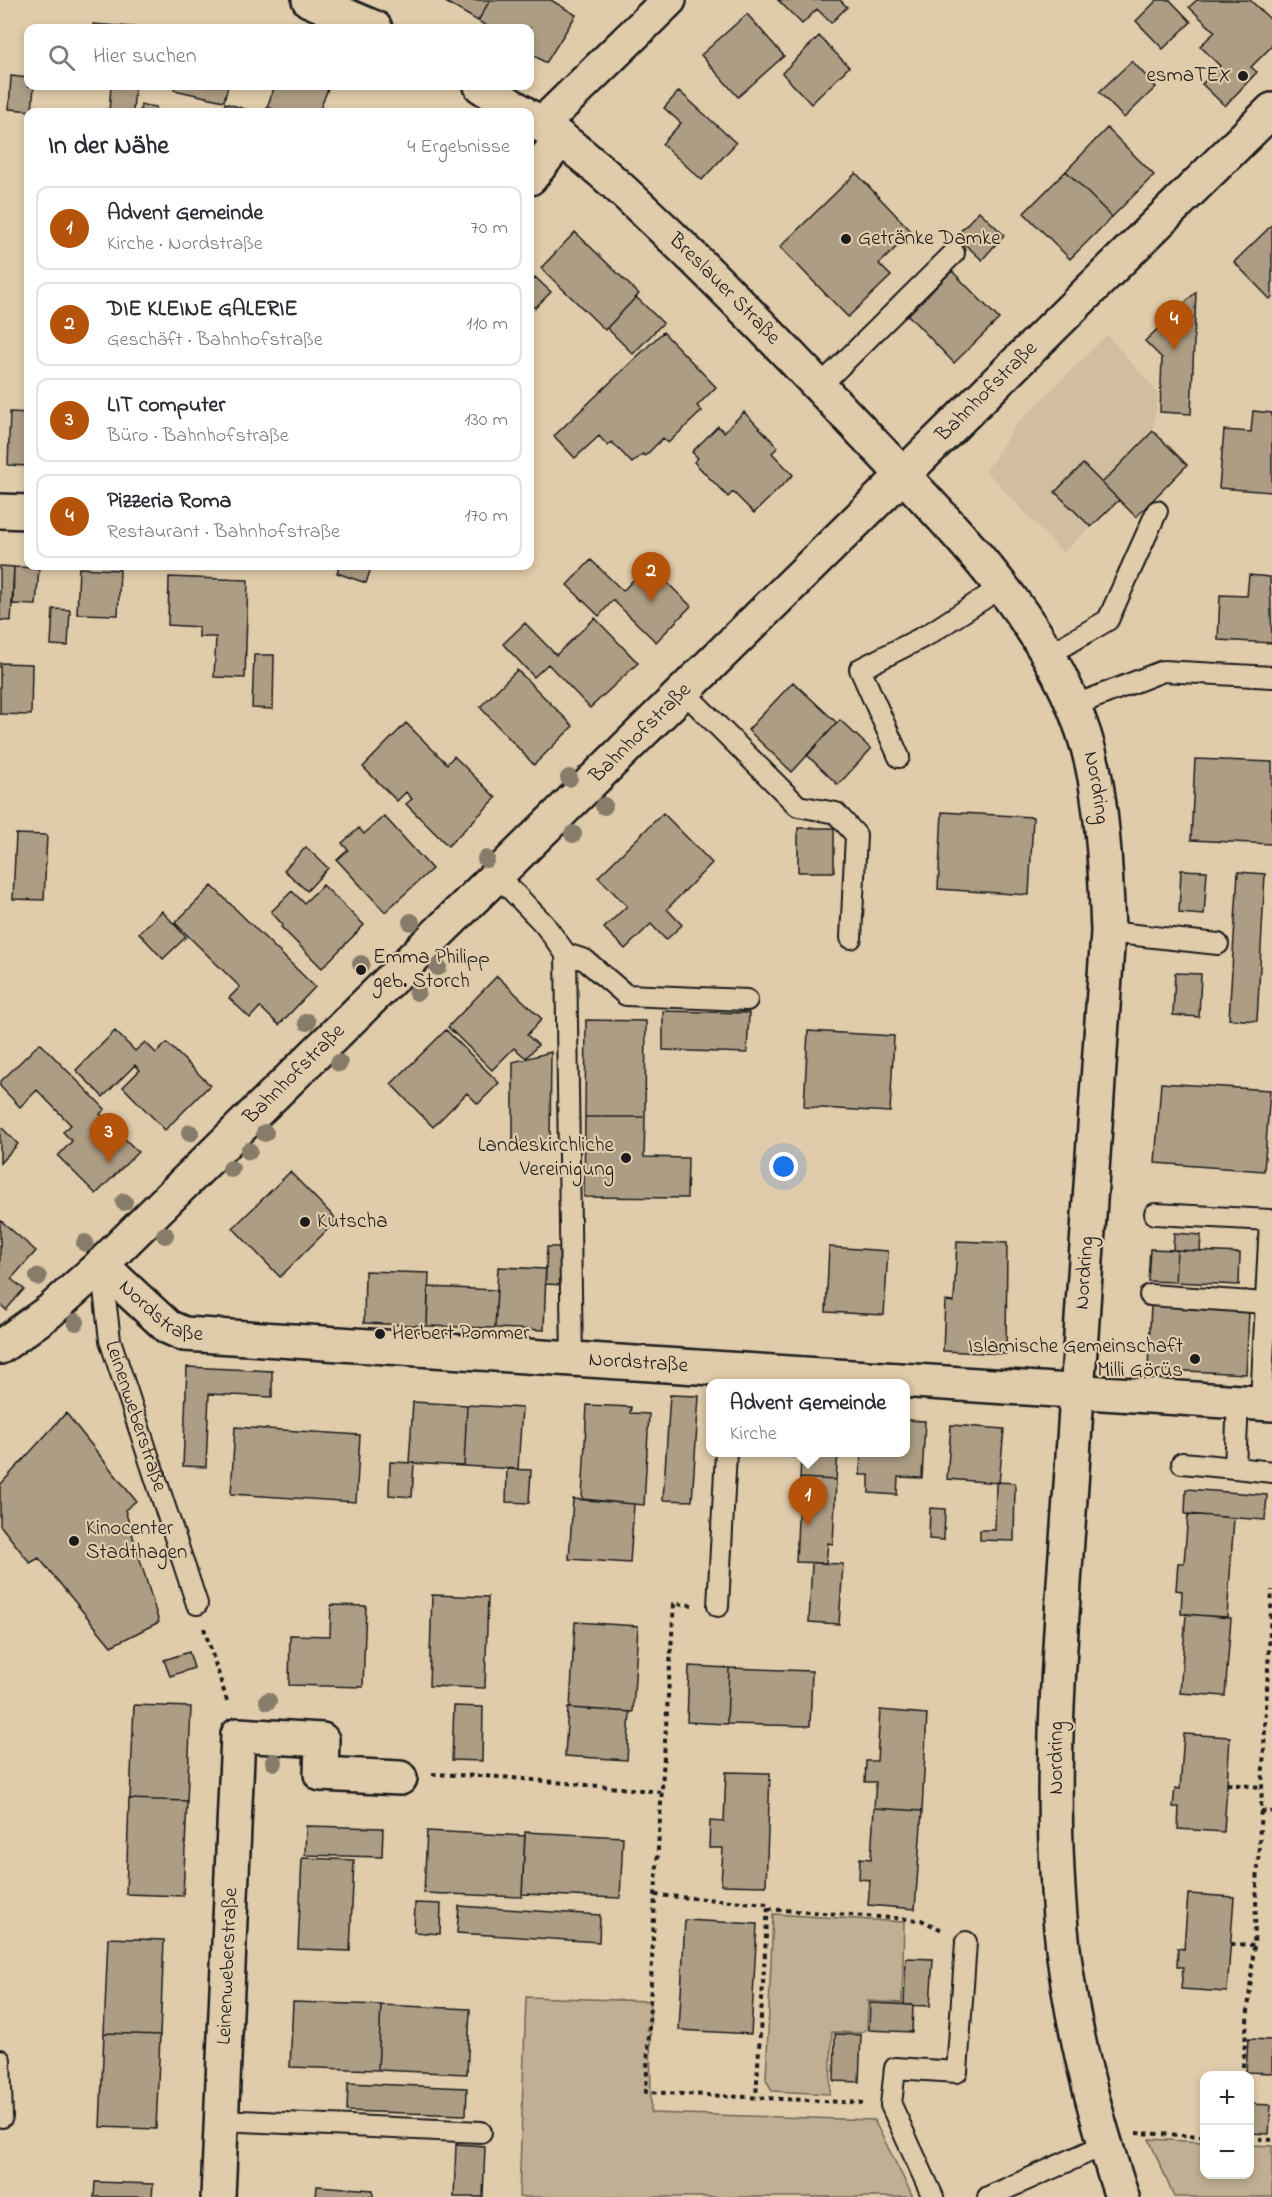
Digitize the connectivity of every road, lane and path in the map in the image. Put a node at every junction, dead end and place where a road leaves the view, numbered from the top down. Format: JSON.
{"nodes":[{"id":1,"x":309,"y":0,"type":"edge"},
{"id":2,"x":669,"y":0,"type":"edge"},
{"id":3,"x":366,"y":24,"type":"edge"},
{"id":4,"x":487,"y":90,"type":"edge"},
{"id":5,"x":515,"y":108,"type":"edge"},
{"id":6,"x":1272,"y":110,"type":"edge"},
{"id":7,"x":538,"y":123,"type":"edge"},
{"id":8,"x":534,"y":150,"type":"edge"},
{"id":9,"x":954,"y":253,"type":"dead end"},
{"id":10,"x":819,"y":387,"type":"junction"},
{"id":11,"x":903,"y":475,"type":"junction"},
{"id":12,"x":0,"y":511,"type":"edge"},
{"id":13,"x":1157,"y":511,"type":"dead end"},
{"id":14,"x":24,"y":512,"type":"edge"},
{"id":15,"x":1003,"y":586,"type":"junction"},
{"id":16,"x":1048,"y":655,"type":"junction"},
{"id":17,"x":1272,"y":677,"type":"edge"},
{"id":18,"x":684,"y":692,"type":"junction"},
{"id":19,"x":1073,"y":706,"type":"junction"},
{"id":20,"x":899,"y":757,"type":"dead end"},
{"id":21,"x":496,"y":874,"type":"junction"},
{"id":22,"x":1107,"y":932,"type":"junction"},
{"id":23,"x":851,"y":938,"type":"dead end"},
{"id":24,"x":1218,"y":944,"type":"dead end"},
{"id":25,"x":566,"y":954,"type":"junction"},
{"id":26,"x":747,"y":1000,"type":"dead end"},
{"id":27,"x":1155,"y":1214,"type":"dead end"},
{"id":28,"x":101,"y":1265,"type":"junction"},
{"id":29,"x":1150,"y":1295,"type":"dead end"},
{"id":30,"x":1266,"y":1303,"type":"junction"},
{"id":31,"x":0,"y":1347,"type":"edge"},
{"id":32,"x":572,"y":1360,"type":"junction"},
{"id":33,"x":730,"y":1377,"type":"edge"},
{"id":34,"x":783,"y":1379,"type":"edge"},
{"id":35,"x":910,"y":1384,"type":"edge"},
{"id":36,"x":1077,"y":1390,"type":"junction"},
{"id":37,"x":1257,"y":1403,"type":"edge"},
{"id":38,"x":726,"y":1457,"type":"edge"},
{"id":39,"x":1182,"y":1463,"type":"dead end"},
{"id":40,"x":1235,"y":1468,"type":"junction"},
{"id":41,"x":1272,"y":1472,"type":"edge"},
{"id":42,"x":1272,"y":1590,"type":"edge"},
{"id":43,"x":197,"y":1604,"type":"joint"},
{"id":44,"x":718,"y":1606,"type":"joint"},
{"id":45,"x":238,"y":1735,"type":"junction"},
{"id":46,"x":400,"y":1778,"type":"joint"},
{"id":47,"x":1227,"y":1784,"type":"dead end"},
{"id":48,"x":1262,"y":1787,"type":"junction"},
{"id":49,"x":662,"y":1792,"type":"junction"},
{"id":50,"x":1261,"y":1811,"type":"junction"},
{"id":51,"x":1272,"y":1812,"type":"edge"},
{"id":52,"x":655,"y":1895,"type":"junction"},
{"id":53,"x":768,"y":1909,"type":"junction"},
{"id":54,"x":966,"y":1942,"type":"joint"},
{"id":55,"x":1231,"y":1944,"type":"dead end"},
{"id":56,"x":1254,"y":1946,"type":"junction"},
{"id":57,"x":0,"y":2060,"type":"edge"},
{"id":58,"x":1242,"y":2071,"type":"edge"},
{"id":59,"x":756,"y":2097,"type":"junction"},
{"id":60,"x":891,"y":2105,"type":"junction"},
{"id":61,"x":2,"y":2117,"type":"dead end"},
{"id":62,"x":221,"y":2120,"type":"junction"},
{"id":63,"x":481,"y":2132,"type":"dead end"},
{"id":64,"x":1200,"y":2136,"type":"edge"},
{"id":65,"x":1254,"y":2138,"type":"edge"},
{"id":66,"x":1102,"y":2139,"type":"junction"},
{"id":67,"x":1272,"y":2140,"type":"edge"},
{"id":68,"x":218,"y":2197,"type":"edge"},
{"id":69,"x":933,"y":2197,"type":"edge"},
{"id":70,"x":988,"y":2197,"type":"edge"},
{"id":71,"x":1122,"y":2197,"type":"edge"}],
"edges":[{"from":1,"to":3,"type":"street"},
{"from":2,"to":7,"type":"street"},
{"from":4,"to":5,"type":"street","name":"Breslauer Straße"},
{"from":6,"to":11,"type":"street","name":"Bahnhofstraße"},
{"from":7,"to":8,"type":"street"},
{"from":7,"to":10,"type":"street","name":"Breslauer Straße"},
{"from":9,"to":10,"type":"lane"},
{"from":10,"to":11,"type":"street","name":"Breslauer Straße"},
{"from":11,"to":15,"type":"street","name":"Nordring"},
{"from":11,"to":18,"type":"street","name":"Bahnhofstraße"},
{"from":12,"to":14,"type":"street"},
{"from":13,"to":16,"type":"lane"},
{"from":15,"to":16,"type":"street","name":"Nordring"},
{"from":15,"to":20,"type":"lane"},
{"from":16,"to":19,"type":"street","name":"Nordring"},
{"from":17,"to":19,"type":"lane"},
{"from":18,"to":21,"type":"street","name":"Bahnhofstraße"},
{"from":18,"to":23,"type":"lane"},
{"from":19,"to":22,"type":"street","name":"Nordring"},
{"from":21,"to":25,"type":"lane"},
{"from":21,"to":28,"type":"street","name":"Bahnhofstraße"},
{"from":22,"to":24,"type":"lane"},
{"from":22,"to":36,"type":"street","name":"Nordring"},
{"from":25,"to":26,"type":"lane"},
{"from":25,"to":32,"type":"lane"},
{"from":27,"to":30,"type":"lane"},
{"from":28,"to":31,"type":"street","name":"Bahnhofstraße"},
{"from":28,"to":32,"type":"street","name":"Nordstraße"},
{"from":28,"to":43,"type":"lane","name":"Leinenweberstraße"},
{"from":29,"to":30,"type":"lane"},
{"from":30,"to":37,"type":"lane"},
{"from":32,"to":33,"type":"street","name":"Nordstraße"},
{"from":33,"to":34,"type":"street","name":"Nordstraße"},
{"from":35,"to":36,"type":"street","name":"Nordstraße"},
{"from":36,"to":37,"type":"street","name":"Nordstraße"},
{"from":36,"to":66,"type":"street","name":"Nordring"},
{"from":37,"to":40,"type":"lane"},
{"from":38,"to":44,"type":"lane"},
{"from":39,"to":40,"type":"lane"},
{"from":40,"to":41,"type":"lane"},
{"from":42,"to":48,"type":"path"},
{"from":43,"to":45,"type":"path"},
{"from":44,"to":49,"type":"path"},
{"from":45,"to":46,"type":"street"},
{"from":45,"to":62,"type":"street","name":"Leinenweberstraße"},
{"from":46,"to":49,"type":"path"},
{"from":47,"to":48,"type":"path"},
{"from":48,"to":50,"type":"path"},
{"from":49,"to":52,"type":"path"},
{"from":50,"to":51,"type":"path"},
{"from":50,"to":56,"type":"path"},
{"from":52,"to":53,"type":"path"},
{"from":52,"to":59,"type":"path"},
{"from":53,"to":54,"type":"path"},
{"from":53,"to":59,"type":"path"},
{"from":54,"to":60,"type":"lane"},
{"from":55,"to":56,"type":"path"},
{"from":56,"to":58,"type":"path"},
{"from":57,"to":61,"type":"lane"},
{"from":59,"to":60,"type":"path"},
{"from":60,"to":69,"type":"lane"},
{"from":62,"to":63,"type":"lane"},
{"from":62,"to":68,"type":"street","name":"Leinenweberstraße"},
{"from":64,"to":66,"type":"path"},
{"from":65,"to":67,"type":"path"},
{"from":66,"to":70,"type":"lane"},
{"from":66,"to":71,"type":"street","name":"Nordring"}]}
